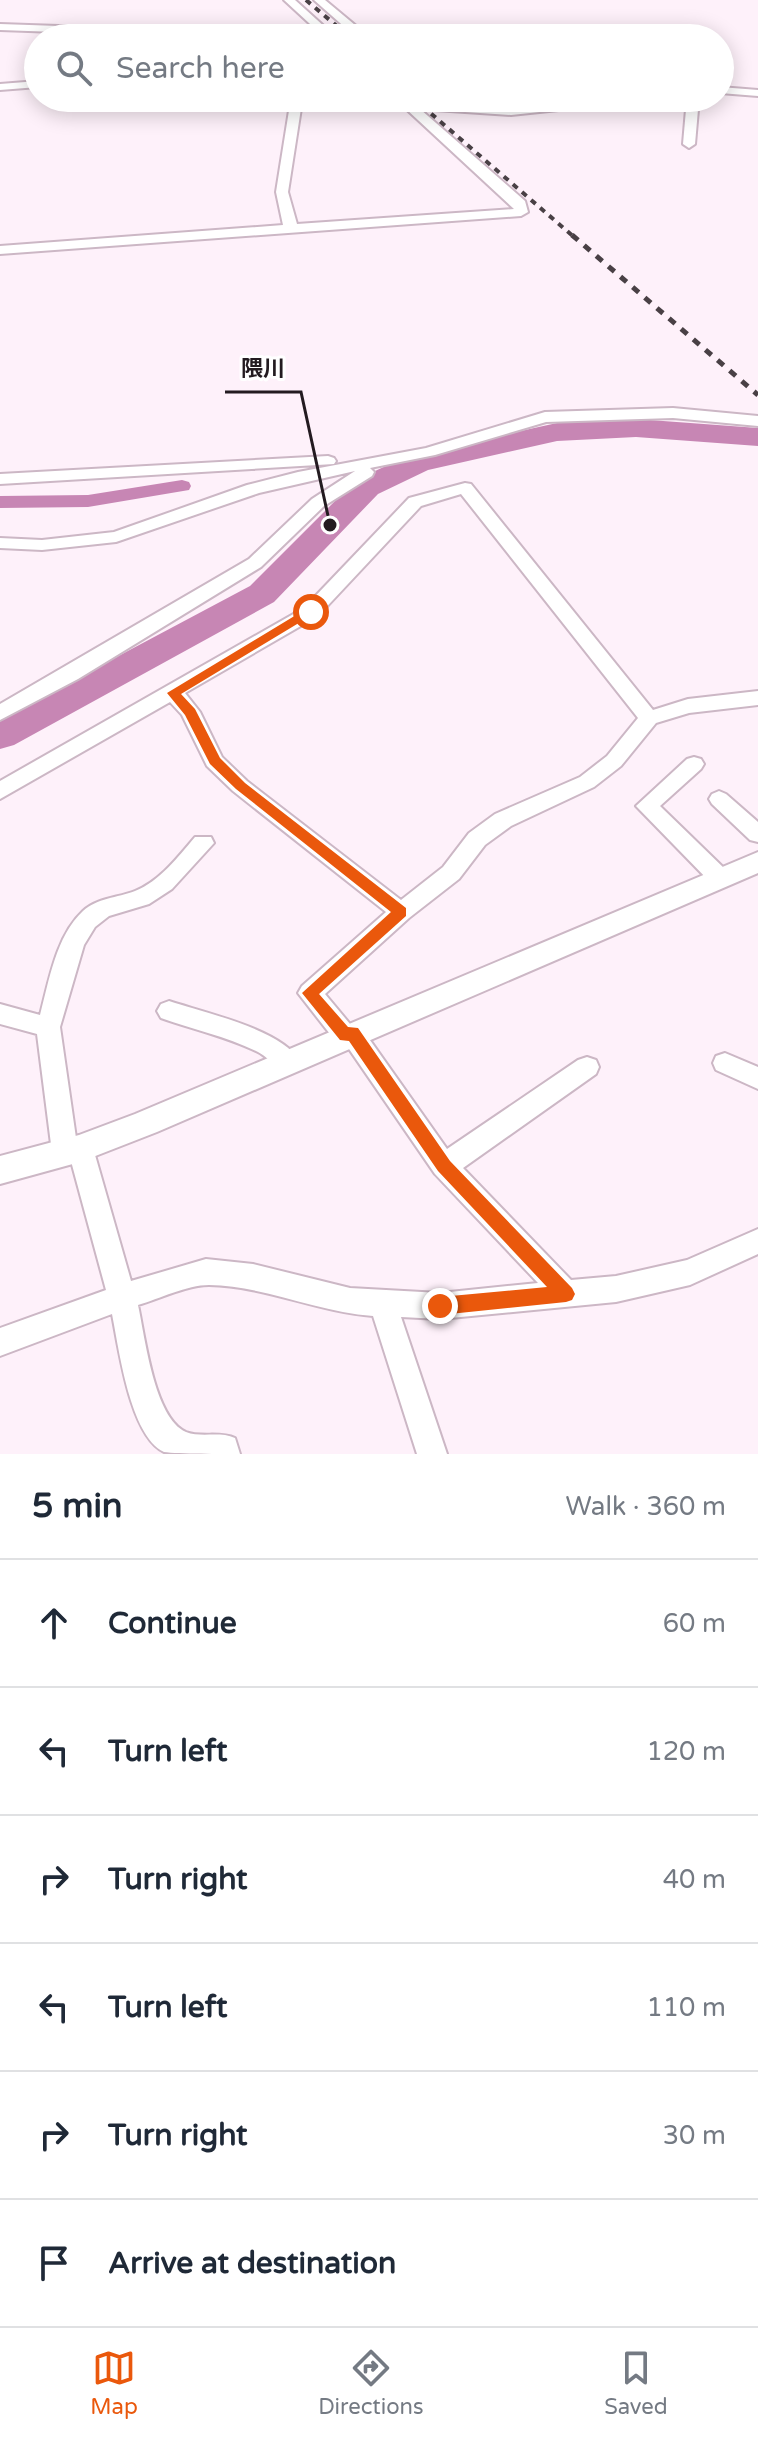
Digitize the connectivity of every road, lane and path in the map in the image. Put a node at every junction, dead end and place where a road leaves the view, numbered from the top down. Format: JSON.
{"nodes":[{"id":1,"x":289,"y":0,"type":"edge"},
{"id":2,"x":319,"y":0,"type":"edge"},
{"id":3,"x":316,"y":24,"type":"edge"},
{"id":4,"x":348,"y":24,"type":"edge"},
{"id":5,"x":0,"y":27,"type":"edge"},
{"id":6,"x":24,"y":28,"type":"edge"},
{"id":7,"x":24,"y":85,"type":"edge"},
{"id":8,"x":0,"y":87,"type":"edge"},
{"id":9,"x":734,"y":90,"type":"edge"},
{"id":10,"x":758,"y":90,"type":"edge"},
{"id":11,"x":295,"y":112,"type":"edge"},
{"id":12,"x":416,"y":112,"type":"edge"},
{"id":13,"x":692,"y":112,"type":"edge"},
{"id":14,"x":689,"y":144,"type":"dead end"},
{"id":15,"x":291,"y":229,"type":"junction"},
{"id":16,"x":0,"y":250,"type":"edge"},
{"id":17,"x":758,"y":421,"type":"edge"},
{"id":18,"x":396,"y":459,"type":"junction"},
{"id":19,"x":0,"y":479,"type":"edge"},
{"id":20,"x":0,"y":543,"type":"edge"},
{"id":21,"x":173,"y":693,"type":"junction"},
{"id":22,"x":758,"y":698,"type":"edge"},
{"id":23,"x":0,"y":713,"type":"edge"},
{"id":24,"x":649,"y":718,"type":"junction"},
{"id":25,"x":694,"y":764,"type":"dead end"},
{"id":26,"x":3,"y":782,"type":"edge"},
{"id":27,"x":719,"y":799,"type":"dead end"},
{"id":28,"x":758,"y":834,"type":"edge"},
{"id":29,"x":203,"y":843,"type":"dead end"},
{"id":30,"x":758,"y":862,"type":"edge"},
{"id":31,"x":720,"y":878,"type":"junction"},
{"id":32,"x":401,"y":912,"type":"junction"},
{"id":33,"x":169,"y":1011,"type":"dead end"},
{"id":34,"x":0,"y":1014,"type":"edge"},
{"id":35,"x":48,"y":1027,"type":"junction"},
{"id":36,"x":349,"y":1034,"type":"junction"},
{"id":37,"x":287,"y":1061,"type":"junction"},
{"id":38,"x":725,"y":1063,"type":"dead end"},
{"id":39,"x":587,"y":1067,"type":"dead end"},
{"id":40,"x":758,"y":1078,"type":"edge"},
{"id":41,"x":73,"y":1150,"type":"junction"},
{"id":42,"x":444,"y":1166,"type":"junction"},
{"id":43,"x":0,"y":1170,"type":"edge"},
{"id":44,"x":758,"y":1241,"type":"edge"},
{"id":45,"x":566,"y":1294,"type":"junction"},
{"id":46,"x":122,"y":1297,"type":"junction"},
{"id":47,"x":383,"y":1303,"type":"junction"},
{"id":48,"x":0,"y":1342,"type":"edge"},
{"id":49,"x":225,"y":1454,"type":"edge"},
{"id":50,"x":432,"y":1454,"type":"edge"}],
"edges":[{"from":1,"to":3,"type":"street"},
{"from":2,"to":4,"type":"street"},
{"from":5,"to":6,"type":"street"},
{"from":7,"to":8,"type":"street"},
{"from":9,"to":10,"type":"street"},
{"from":11,"to":15,"type":"street"},
{"from":12,"to":15,"type":"street"},
{"from":13,"to":14,"type":"street"},
{"from":15,"to":16,"type":"street"},
{"from":17,"to":18,"type":"street"},
{"from":18,"to":19,"type":"street"},
{"from":18,"to":20,"type":"street"},
{"from":18,"to":23,"type":"street"},
{"from":21,"to":24,"type":"street"},
{"from":21,"to":26,"type":"street"},
{"from":21,"to":32,"type":"street"},
{"from":22,"to":24,"type":"street"},
{"from":24,"to":32,"type":"street"},
{"from":25,"to":31,"type":"street"},
{"from":27,"to":28,"type":"street"},
{"from":29,"to":35,"type":"street"},
{"from":30,"to":31,"type":"street"},
{"from":31,"to":36,"type":"street"},
{"from":32,"to":36,"type":"street"},
{"from":33,"to":37,"type":"street"},
{"from":34,"to":35,"type":"street"},
{"from":35,"to":41,"type":"street"},
{"from":36,"to":37,"type":"street"},
{"from":36,"to":42,"type":"street"},
{"from":37,"to":41,"type":"street"},
{"from":38,"to":40,"type":"street"},
{"from":39,"to":42,"type":"street"},
{"from":41,"to":43,"type":"street"},
{"from":41,"to":46,"type":"street"},
{"from":42,"to":45,"type":"street"},
{"from":44,"to":45,"type":"street"},
{"from":45,"to":47,"type":"street"},
{"from":46,"to":47,"type":"street"},
{"from":46,"to":48,"type":"street"},
{"from":46,"to":49,"type":"street"},
{"from":47,"to":50,"type":"street"}]}
